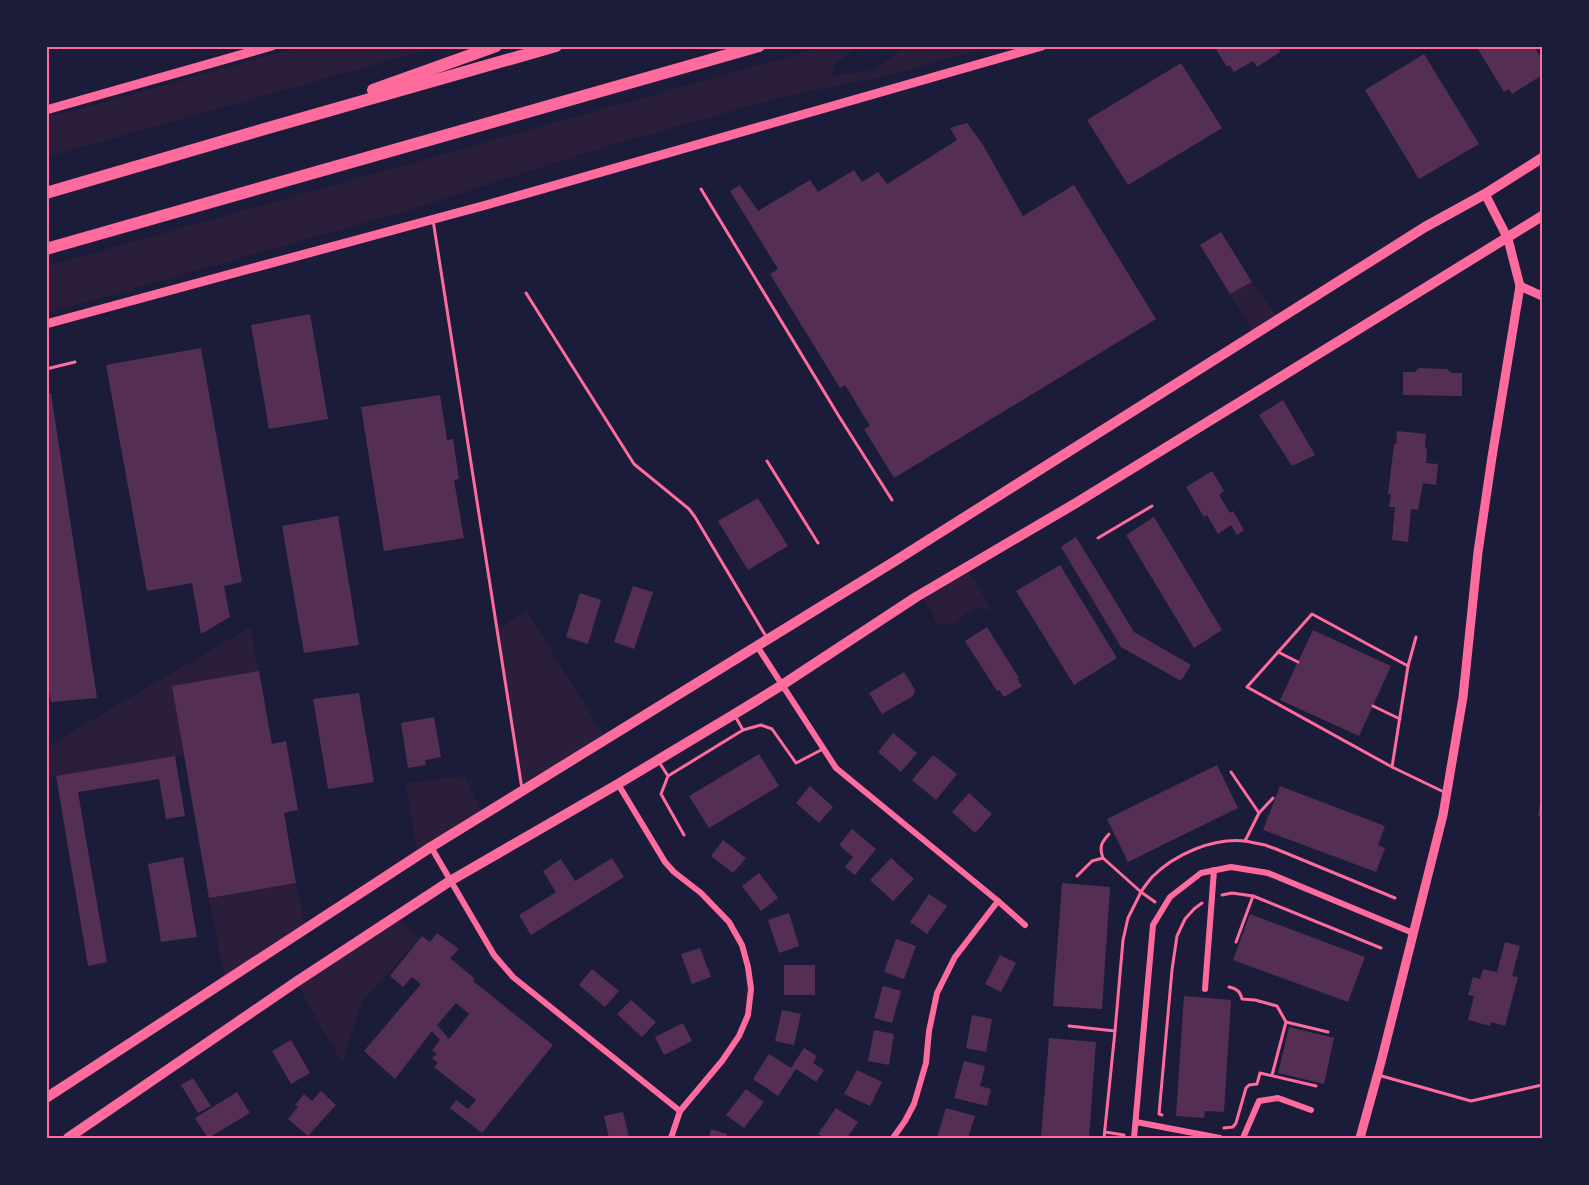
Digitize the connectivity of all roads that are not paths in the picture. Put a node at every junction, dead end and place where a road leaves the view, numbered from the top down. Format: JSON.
{"nodes":[{"id":1,"x":272,"y":46,"type":"edge"},
{"id":2,"x":496,"y":46,"type":"edge"},
{"id":3,"x":556,"y":46,"type":"edge"},
{"id":4,"x":759,"y":46,"type":"edge"},
{"id":5,"x":1042,"y":46,"type":"edge"},
{"id":6,"x":46,"y":110,"type":"edge"},
{"id":7,"x":268,"y":128,"type":"junction"},
{"id":8,"x":1542,"y":158,"type":"edge"},
{"id":9,"x":700,"y":189,"type":"dead end"},
{"id":10,"x":46,"y":193,"type":"edge"},
{"id":11,"x":1485,"y":194,"type":"junction"},
{"id":12,"x":1542,"y":216,"type":"edge"},
{"id":13,"x":433,"y":219,"type":"junction"},
{"id":14,"x":1508,"y":239,"type":"junction"},
{"id":15,"x":46,"y":249,"type":"edge"},
{"id":16,"x":1520,"y":286,"type":"junction"},
{"id":17,"x":526,"y":293,"type":"dead end"},
{"id":18,"x":1542,"y":296,"type":"edge"},
{"id":19,"x":46,"y":324,"type":"edge"},
{"id":20,"x":75,"y":362,"type":"dead end"},
{"id":21,"x":46,"y":369,"type":"edge"},
{"id":22,"x":767,"y":461,"type":"dead end"},
{"id":23,"x":892,"y":500,"type":"dead end"},
{"id":24,"x":1152,"y":506,"type":"dead end"},
{"id":25,"x":1098,"y":538,"type":"dead end"},
{"id":26,"x":818,"y":543,"type":"dead end"},
{"id":27,"x":1416,"y":637,"type":"dead end"},
{"id":28,"x":762,"y":643,"type":"junction"},
{"id":29,"x":1278,"y":652,"type":"junction"},
{"id":30,"x":1298,"y":662,"type":"dead end"},
{"id":31,"x":1408,"y":666,"type":"junction"},
{"id":32,"x":782,"y":685,"type":"junction"},
{"id":33,"x":1373,"y":706,"type":"dead end"},
{"id":34,"x":733,"y":715,"type":"junction"},
{"id":35,"x":1400,"y":719,"type":"junction"},
{"id":36,"x":743,"y":730,"type":"junction"},
{"id":37,"x":823,"y":749,"type":"junction"},
{"id":38,"x":658,"y":760,"type":"junction"},
{"id":39,"x":1392,"y":767,"type":"junction"},
{"id":40,"x":668,"y":776,"type":"junction"},
{"id":41,"x":618,"y":784,"type":"junction"},
{"id":42,"x":522,"y":791,"type":"junction"},
{"id":43,"x":1446,"y":793,"type":"junction"},
{"id":44,"x":684,"y":835,"type":"dead end"},
{"id":45,"x":431,"y":847,"type":"junction"},
{"id":46,"x":1214,"y":870,"type":"junction"},
{"id":47,"x":450,"y":881,"type":"junction"},
{"id":48,"x":998,"y":901,"type":"junction"},
{"id":49,"x":1025,"y":925,"type":"dead end"},
{"id":50,"x":1413,"y":933,"type":"junction"},
{"id":51,"x":1205,"y":989,"type":"dead end"},
{"id":52,"x":1378,"y":1075,"type":"junction"},
{"id":53,"x":1542,"y":1085,"type":"edge"},
{"id":54,"x":46,"y":1098,"type":"edge"},
{"id":55,"x":1311,"y":1110,"type":"dead end"},
{"id":56,"x":680,"y":1112,"type":"junction"},
{"id":57,"x":1136,"y":1122,"type":"junction"},
{"id":58,"x":1135,"y":1137,"type":"edge"},
{"id":59,"x":68,"y":1138,"type":"edge"},
{"id":60,"x":671,"y":1138,"type":"edge"},
{"id":61,"x":893,"y":1138,"type":"edge"},
{"id":62,"x":1220,"y":1138,"type":"edge"},
{"id":63,"x":1243,"y":1138,"type":"edge"},
{"id":64,"x":1360,"y":1138,"type":"edge"}],
"edges":[{"from":1,"to":6,"type":"main road"},
{"from":2,"to":7,"type":"highway"},
{"from":3,"to":7,"type":"highway"},
{"from":4,"to":15,"type":"highway"},
{"from":5,"to":13,"type":"main road"},
{"from":7,"to":10,"type":"highway"},
{"from":8,"to":11,"type":"main road"},
{"from":9,"to":23,"type":"lane"},
{"from":11,"to":14,"type":"main road"},
{"from":11,"to":28,"type":"main road"},
{"from":12,"to":14,"type":"main road"},
{"from":13,"to":19,"type":"main road"},
{"from":13,"to":42,"type":"lane"},
{"from":14,"to":16,"type":"main road"},
{"from":14,"to":32,"type":"main road"},
{"from":16,"to":18,"type":"main road"},
{"from":16,"to":43,"type":"main road"},
{"from":17,"to":28,"type":"lane"},
{"from":20,"to":21,"type":"lane"},
{"from":22,"to":26,"type":"lane"},
{"from":24,"to":25,"type":"lane"},
{"from":27,"to":31,"type":"lane"},
{"from":28,"to":32,"type":"street"},
{"from":28,"to":42,"type":"main road"},
{"from":29,"to":30,"type":"lane"},
{"from":29,"to":31,"type":"lane"},
{"from":29,"to":39,"type":"lane"},
{"from":31,"to":35,"type":"lane"},
{"from":32,"to":34,"type":"main road"},
{"from":32,"to":37,"type":"street"},
{"from":33,"to":35,"type":"lane"},
{"from":34,"to":36,"type":"lane"},
{"from":34,"to":38,"type":"main road"},
{"from":35,"to":39,"type":"lane"},
{"from":36,"to":37,"type":"lane"},
{"from":36,"to":40,"type":"lane"},
{"from":37,"to":48,"type":"street"},
{"from":38,"to":40,"type":"lane"},
{"from":38,"to":41,"type":"main road"},
{"from":39,"to":43,"type":"lane"},
{"from":40,"to":44,"type":"lane"},
{"from":41,"to":47,"type":"main road"},
{"from":41,"to":56,"type":"street"},
{"from":42,"to":45,"type":"main road"},
{"from":43,"to":50,"type":"main road"},
{"from":45,"to":47,"type":"street"},
{"from":45,"to":54,"type":"main road"},
{"from":46,"to":50,"type":"street"},
{"from":46,"to":51,"type":"street"},
{"from":46,"to":57,"type":"street"},
{"from":47,"to":56,"type":"street"},
{"from":47,"to":59,"type":"main road"},
{"from":48,"to":49,"type":"street"},
{"from":48,"to":61,"type":"street"},
{"from":50,"to":52,"type":"main road"},
{"from":52,"to":53,"type":"lane"},
{"from":52,"to":64,"type":"main road"},
{"from":55,"to":63,"type":"street"},
{"from":56,"to":60,"type":"street"},
{"from":57,"to":58,"type":"street"},
{"from":57,"to":62,"type":"street"}]}
